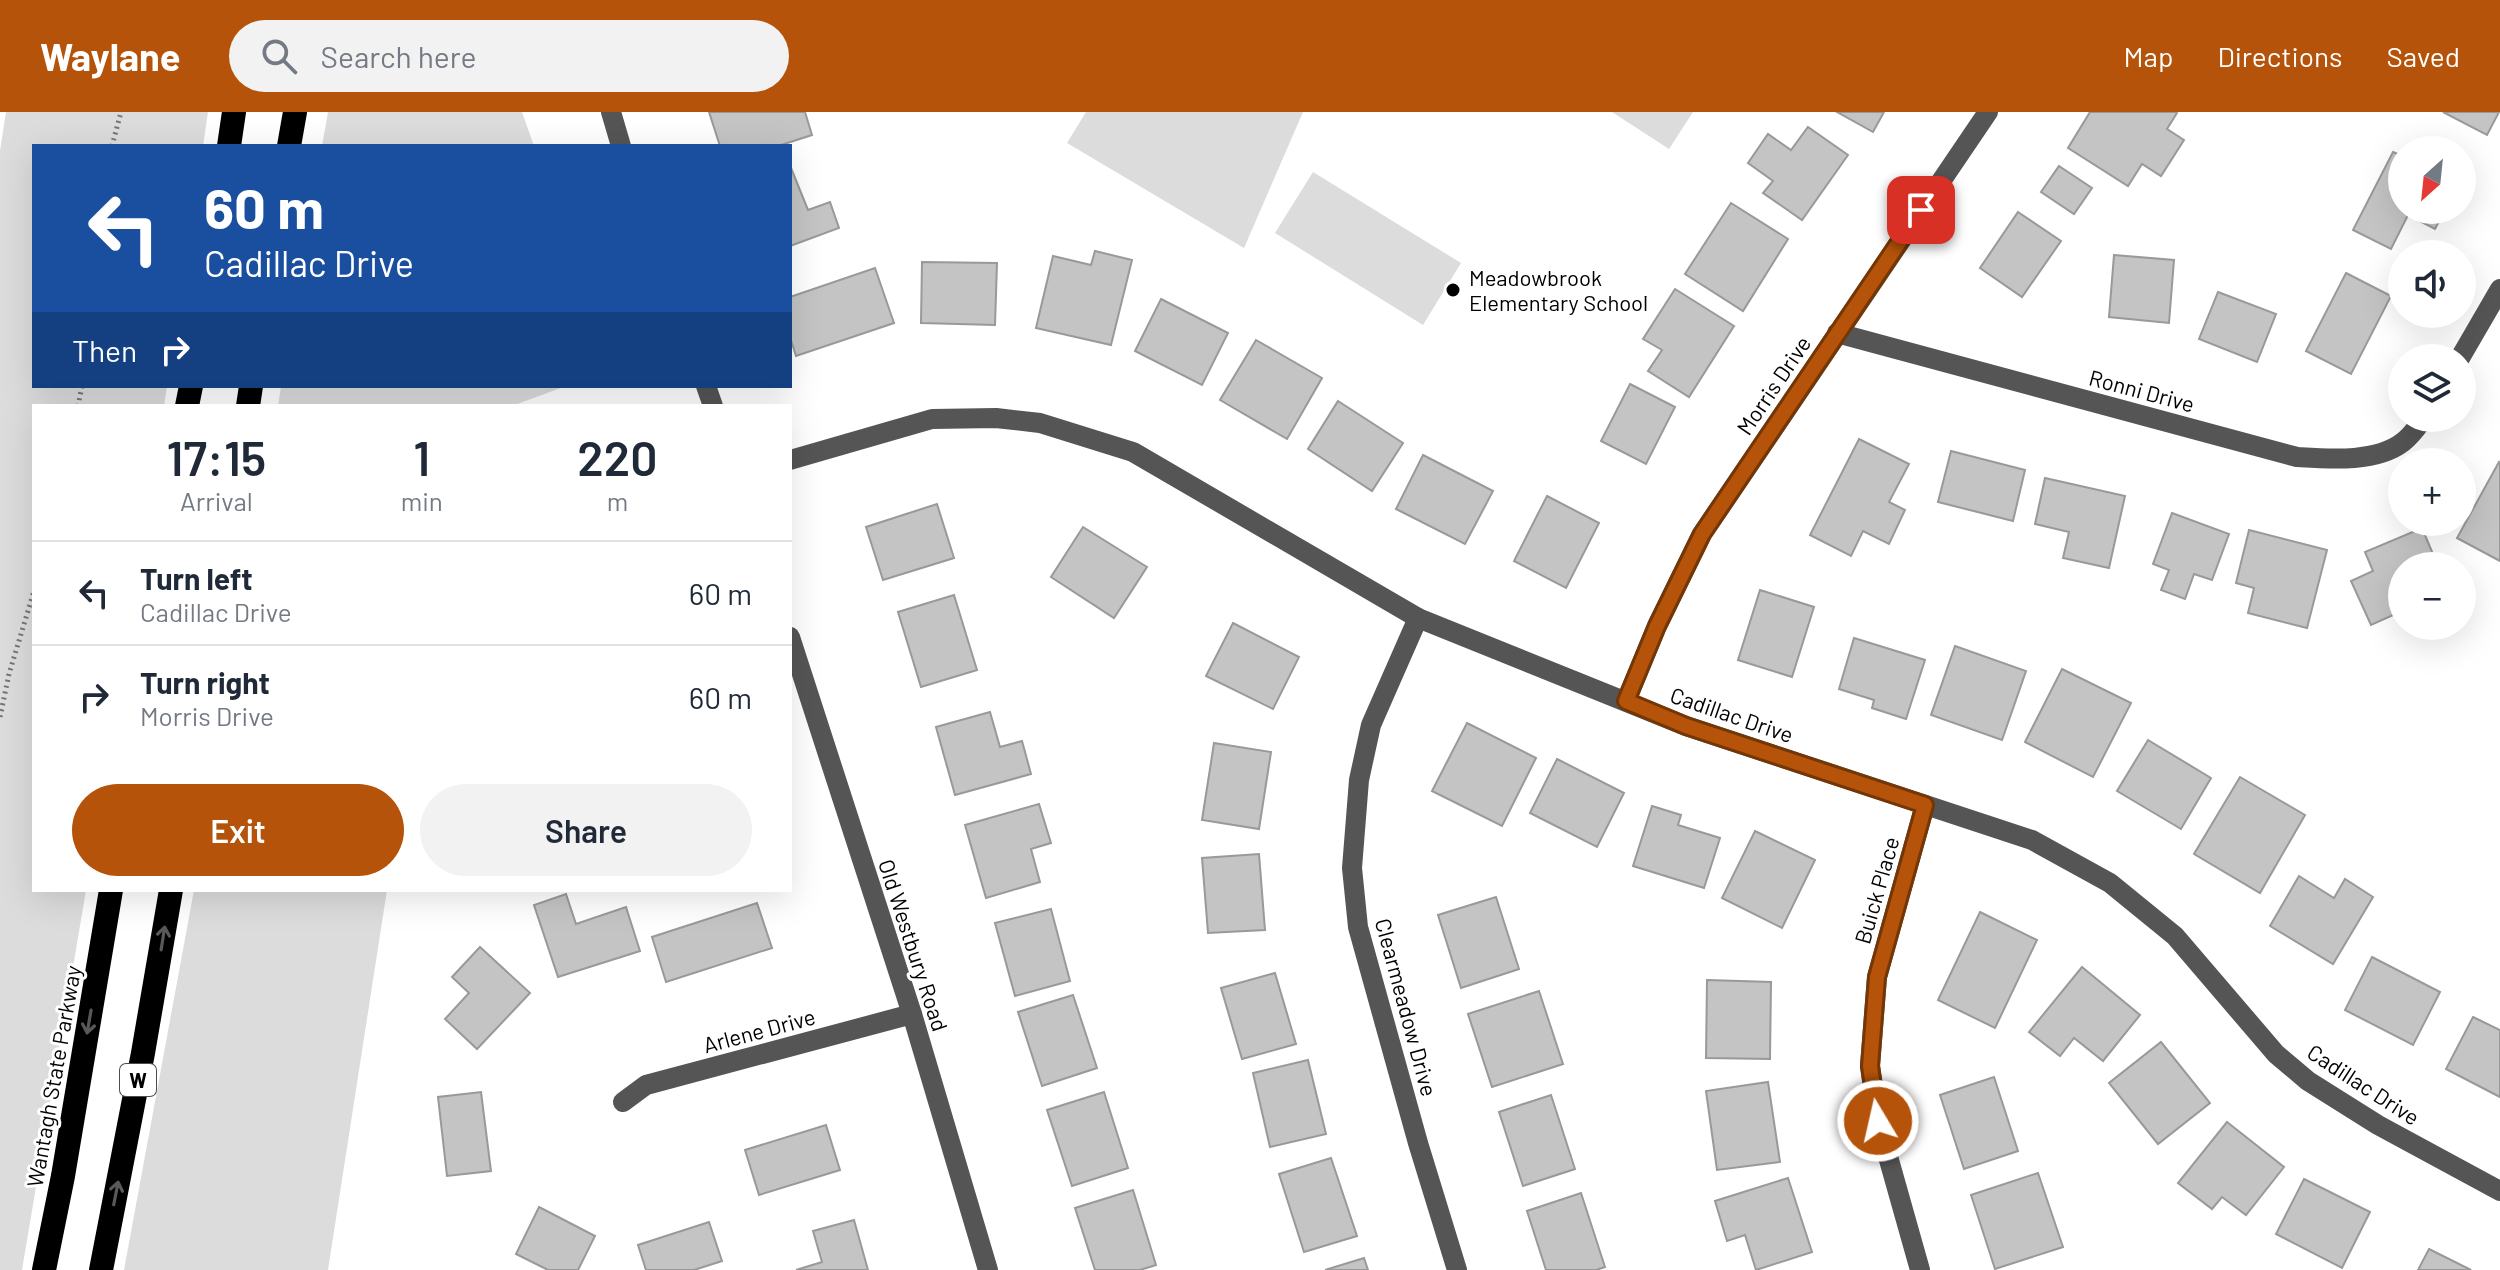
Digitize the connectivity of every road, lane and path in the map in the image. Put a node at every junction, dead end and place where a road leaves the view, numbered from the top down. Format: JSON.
{"nodes":[{"id":1,"x":121,"y":112,"type":"edge"},
{"id":2,"x":234,"y":112,"type":"edge"},
{"id":3,"x":295,"y":112,"type":"edge"},
{"id":4,"x":611,"y":112,"type":"edge"},
{"id":5,"x":1988,"y":112,"type":"edge"},
{"id":6,"x":113,"y":144,"type":"edge"},
{"id":7,"x":229,"y":144,"type":"edge"},
{"id":8,"x":289,"y":144,"type":"edge"},
{"id":9,"x":620,"y":144,"type":"edge"},
{"id":10,"x":2500,"y":289,"type":"edge"},
{"id":11,"x":1837,"y":333,"type":"junction"},
{"id":12,"x":2468,"y":344,"type":"edge"},
{"id":13,"x":2412,"y":432,"type":"edge"},
{"id":14,"x":792,"y":459,"type":"edge"},
{"id":15,"x":32,"y":598,"type":"edge"},
{"id":16,"x":1418,"y":618,"type":"junction"},
{"id":17,"x":792,"y":643,"type":"edge"},
{"id":18,"x":1626,"y":701,"type":"junction"},
{"id":19,"x":0,"y":717,"type":"edge"},
{"id":20,"x":1925,"y":805,"type":"junction"},
{"id":21,"x":111,"y":892,"type":"edge"},
{"id":22,"x":171,"y":892,"type":"edge"},
{"id":23,"x":912,"y":1014,"type":"junction"},
{"id":24,"x":623,"y":1102,"type":"dead end"},
{"id":25,"x":2500,"y":1191,"type":"edge"},
{"id":26,"x":44,"y":1270,"type":"edge"},
{"id":27,"x":101,"y":1270,"type":"edge"},
{"id":28,"x":988,"y":1270,"type":"edge"},
{"id":29,"x":1457,"y":1270,"type":"edge"},
{"id":30,"x":1920,"y":1270,"type":"edge"}],
"edges":[{"from":1,"to":6,"type":"path"},
{"from":2,"to":7,"type":"highway"},
{"from":3,"to":8,"type":"highway"},
{"from":4,"to":9,"type":"street"},
{"from":5,"to":11,"type":"street","name":"Morris Drive"},
{"from":10,"to":12,"type":"street"},
{"from":11,"to":13,"type":"street","name":"Ronni Drive"},
{"from":11,"to":18,"type":"street","name":"Morris Drive"},
{"from":14,"to":16,"type":"street","name":"Cadillac Drive"},
{"from":15,"to":19,"type":"path"},
{"from":16,"to":18,"type":"street","name":"Cadillac Drive"},
{"from":16,"to":29,"type":"street","name":"Clearmeadow Drive"},
{"from":17,"to":23,"type":"street","name":"Old Westbury Road"},
{"from":18,"to":20,"type":"street","name":"Cadillac Drive"},
{"from":20,"to":25,"type":"street","name":"Cadillac Drive"},
{"from":20,"to":30,"type":"street","name":"Buick Place"},
{"from":21,"to":26,"type":"highway","name":"Wantagh State Parkway","one_way":true},
{"from":27,"to":22,"type":"highway","number":"W","one_way":true},
{"from":23,"to":24,"type":"street","name":"Arlene Drive"},
{"from":23,"to":28,"type":"street","name":"Old Westbury Road"}]}
